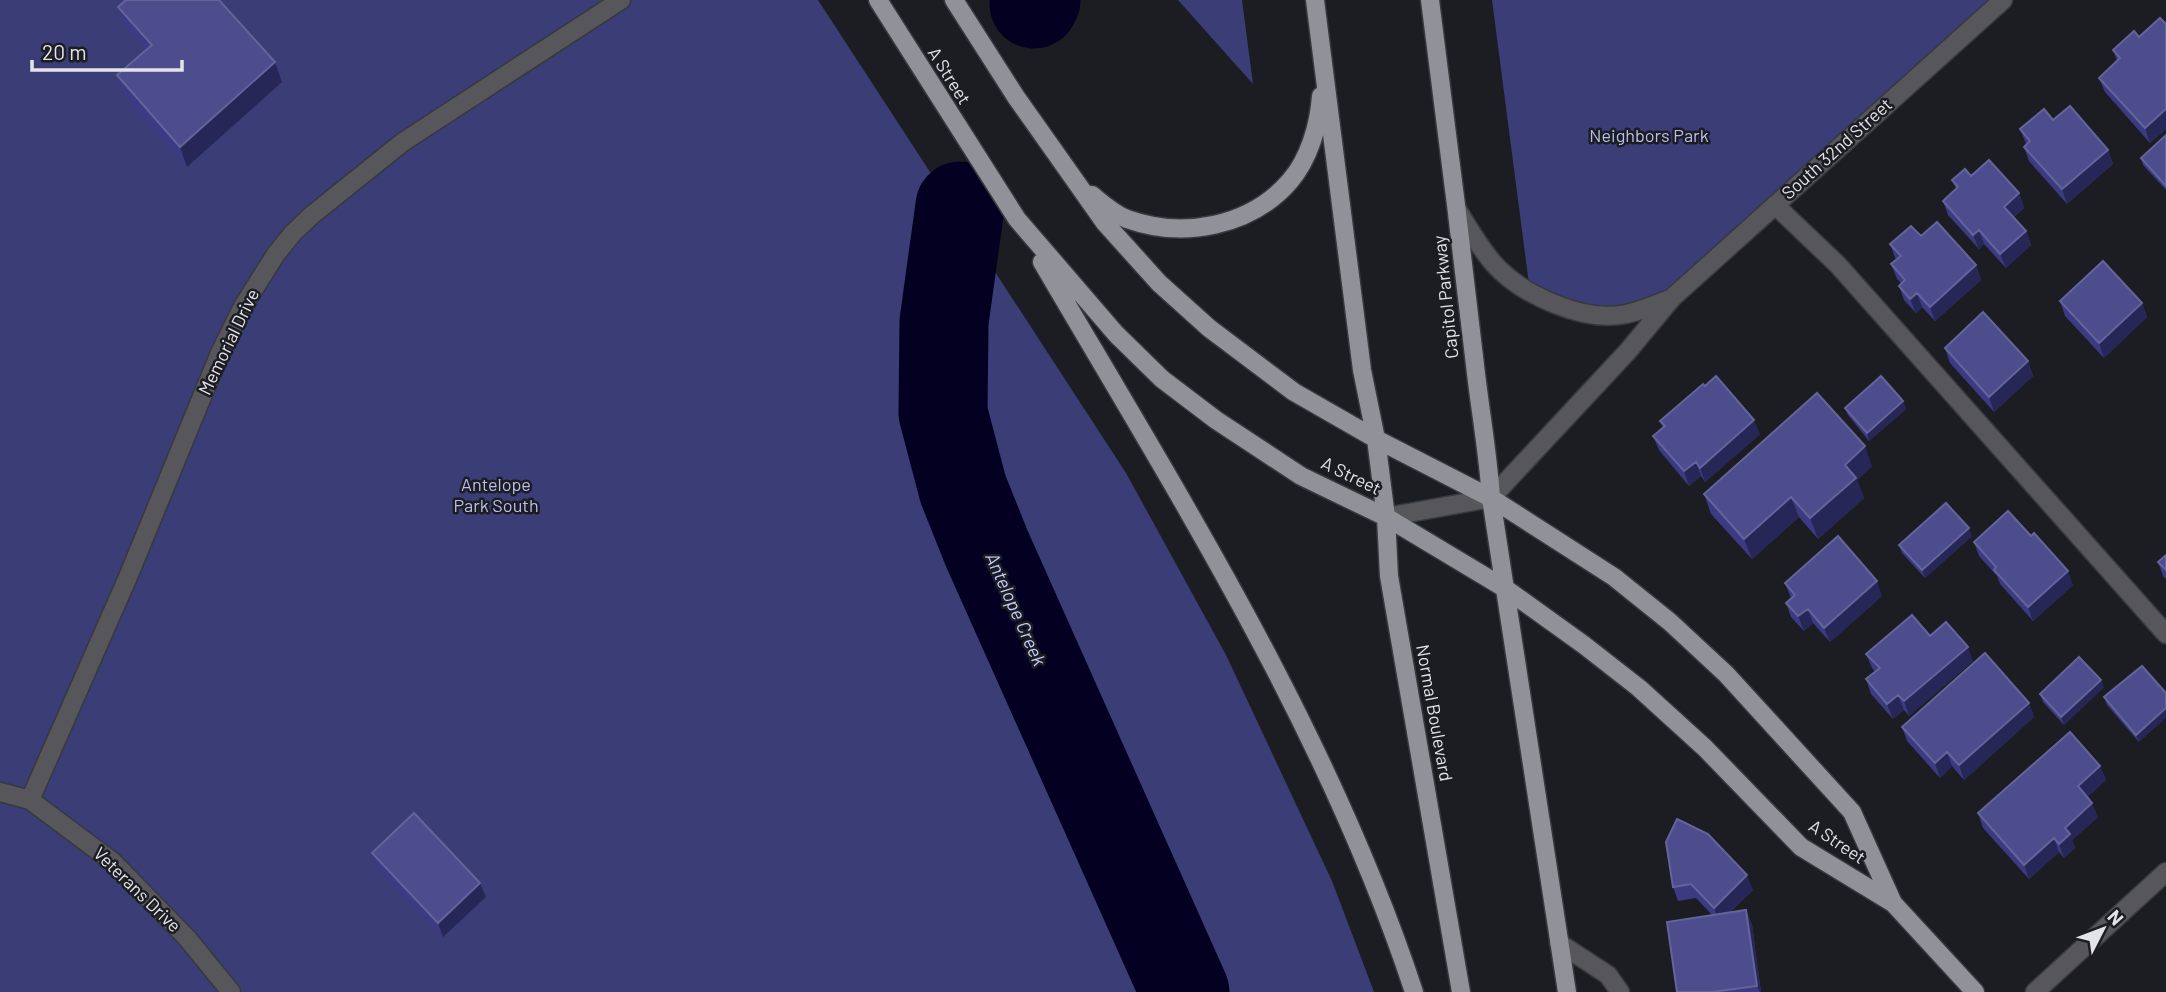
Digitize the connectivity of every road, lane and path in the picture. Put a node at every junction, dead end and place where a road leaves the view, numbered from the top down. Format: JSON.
{"nodes":[{"id":1,"x":621,"y":0,"type":"edge"},
{"id":2,"x":878,"y":0,"type":"edge"},
{"id":3,"x":954,"y":0,"type":"edge"},
{"id":4,"x":1315,"y":0,"type":"edge"},
{"id":5,"x":1430,"y":0,"type":"edge"},
{"id":6,"x":2003,"y":0,"type":"edge"},
{"id":7,"x":1324,"y":65,"type":"junction"},
{"id":8,"x":1079,"y":184,"type":"junction"},
{"id":9,"x":1775,"y":205,"type":"junction"},
{"id":10,"x":1458,"y":211,"type":"junction"},
{"id":11,"x":1017,"y":219,"type":"junction"},
{"id":12,"x":1672,"y":298,"type":"junction"},
{"id":13,"x":1376,"y":439,"type":"junction"},
{"id":14,"x":1491,"y":498,"type":"junction"},
{"id":15,"x":1386,"y":517,"type":"junction"},
{"id":16,"x":1506,"y":589,"type":"junction"},
{"id":17,"x":2166,"y":634,"type":"edge"},
{"id":18,"x":0,"y":792,"type":"edge"},
{"id":19,"x":30,"y":800,"type":"junction"},
{"id":20,"x":2166,"y":872,"type":"edge"},
{"id":21,"x":1893,"y":903,"type":"junction"},
{"id":22,"x":1559,"y":943,"type":"junction"},
{"id":23,"x":231,"y":992,"type":"edge"},
{"id":24,"x":1414,"y":992,"type":"edge"},
{"id":25,"x":1461,"y":992,"type":"edge"},
{"id":26,"x":1567,"y":992,"type":"edge"},
{"id":27,"x":1620,"y":992,"type":"edge"},
{"id":28,"x":1975,"y":992,"type":"edge"},
{"id":29,"x":2035,"y":992,"type":"edge"}],
"edges":[{"from":1,"to":19,"type":"street","name":"Memorial Drive"},
{"from":2,"to":11,"type":"main road","name":"A Street"},
{"from":3,"to":8,"type":"main road","name":"A Street"},
{"from":4,"to":7,"type":"main road"},
{"from":5,"to":10,"type":"main road","name":"Capitol Parkway"},
{"from":6,"to":9,"type":"street","name":"South 32nd Street"},
{"from":7,"to":8,"type":"main road"},
{"from":7,"to":13,"type":"main road"},
{"from":8,"to":13,"type":"main road","name":"A Street"},
{"from":9,"to":12,"type":"street","name":"South 32nd Street"},
{"from":9,"to":17,"type":"street"},
{"from":10,"to":12,"type":"street","name":"South 32nd Street"},
{"from":10,"to":14,"type":"main road","name":"Capitol Parkway"},
{"from":11,"to":15,"type":"main road","name":"A Street"},
{"from":11,"to":24,"type":"main road"},
{"from":12,"to":14,"type":"street","name":"South 32nd Street"},
{"from":13,"to":14,"type":"main road","name":"A Street"},
{"from":13,"to":15,"type":"main road","name":"Normal Boulevard"},
{"from":14,"to":15,"type":"street"},
{"from":14,"to":16,"type":"main road","name":"Capitol Parkway"},
{"from":14,"to":21,"type":"main road","name":"A Street"},
{"from":15,"to":16,"type":"main road","name":"A Street"},
{"from":15,"to":25,"type":"main road","name":"Normal Boulevard"},
{"from":16,"to":21,"type":"main road","name":"A Street"},
{"from":16,"to":22,"type":"main road"},
{"from":18,"to":19,"type":"street"},
{"from":19,"to":23,"type":"street","name":"Veterans Drive"},
{"from":20,"to":29,"type":"street"},
{"from":21,"to":28,"type":"main road","name":"A Street"},
{"from":22,"to":26,"type":"main road"},
{"from":22,"to":27,"type":"street"}]}
